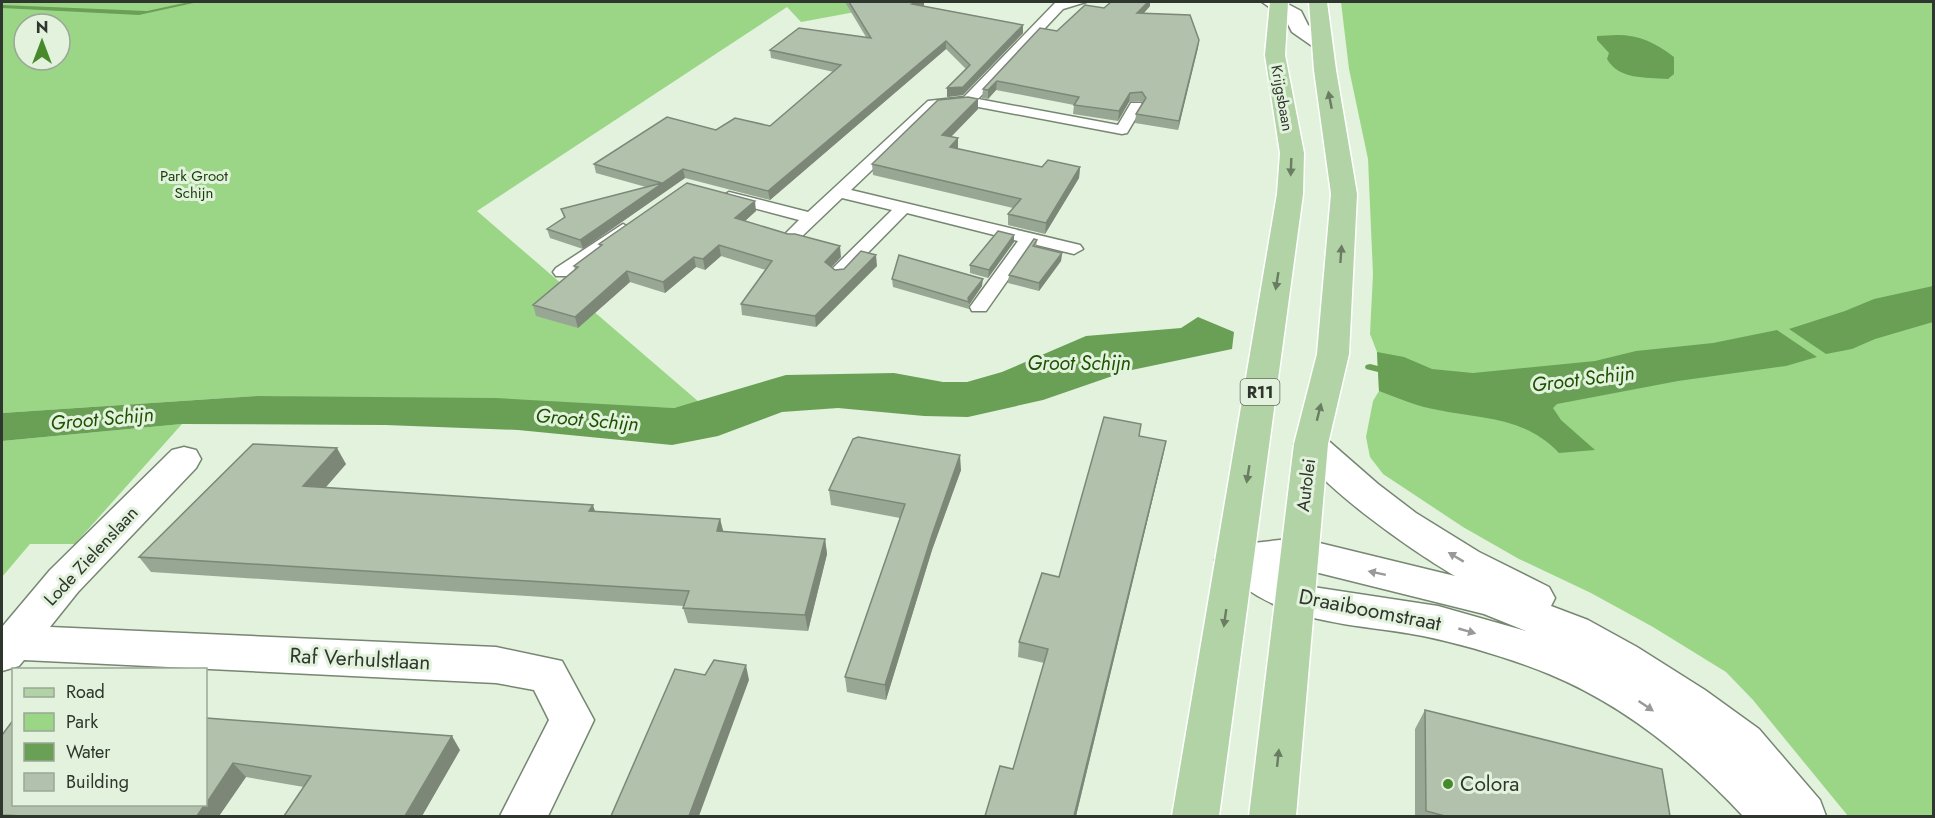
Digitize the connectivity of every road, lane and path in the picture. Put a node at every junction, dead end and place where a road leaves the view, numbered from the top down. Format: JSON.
{"nodes":[{"id":1,"x":1080,"y":2,"type":"edge"},
{"id":2,"x":1318,"y":2,"type":"edge"},
{"id":3,"x":1276,"y":3,"type":"edge"},
{"id":4,"x":1322,"y":44,"type":"junction"},
{"id":5,"x":968,"y":101,"type":"junction"},
{"id":6,"x":1136,"y":106,"type":"edge"},
{"id":7,"x":708,"y":191,"type":"edge"},
{"id":8,"x":839,"y":192,"type":"junction"},
{"id":9,"x":903,"y":208,"type":"junction"},
{"id":10,"x":811,"y":218,"type":"junction"},
{"id":11,"x":638,"y":219,"type":"edge"},
{"id":12,"x":789,"y":238,"type":"edge"},
{"id":13,"x":1029,"y":238,"type":"junction"},
{"id":14,"x":1074,"y":249,"type":"dead end"},
{"id":15,"x":562,"y":272,"type":"dead end"},
{"id":16,"x":837,"y":274,"type":"edge"},
{"id":17,"x":979,"y":307,"type":"dead end"},
{"id":18,"x":1311,"y":444,"type":"junction"},
{"id":19,"x":184,"y":459,"type":"dead end"},
{"id":20,"x":1299,"y":553,"type":"junction"},
{"id":21,"x":1234,"y":560,"type":"junction"},
{"id":22,"x":1295,"y":597,"type":"junction"},
{"id":23,"x":1574,"y":632,"type":"junction"},
{"id":24,"x":7,"y":649,"type":"edge"},
{"id":25,"x":524,"y":816,"type":"edge"},
{"id":26,"x":1195,"y":816,"type":"edge"},
{"id":27,"x":1272,"y":816,"type":"edge"},
{"id":28,"x":1774,"y":816,"type":"edge"},
{"id":29,"x":1803,"y":816,"type":"edge"}],
"edges":[{"from":1,"to":5,"type":"lane"},
{"from":2,"to":4,"type":"main road"},
{"from":3,"to":4,"type":"street"},
{"from":3,"to":21,"type":"main road","name":"Krijgsbaan","number":"R11","one_way":true},
{"from":18,"to":4,"type":"main road","name":"Autolei","one_way":true},
{"from":5,"to":6,"type":"lane"},
{"from":5,"to":8,"type":"lane"},
{"from":7,"to":10,"type":"lane"},
{"from":8,"to":9,"type":"lane"},
{"from":8,"to":10,"type":"lane"},
{"from":9,"to":13,"type":"lane"},
{"from":9,"to":16,"type":"lane"},
{"from":10,"to":12,"type":"lane"},
{"from":11,"to":15,"type":"lane"},
{"from":13,"to":14,"type":"lane"},
{"from":13,"to":17,"type":"lane"},
{"from":18,"to":20,"type":"main road","name":"Autolei"},
{"from":23,"to":18,"type":"street","name":"Draaiboomstraat","one_way":true},
{"from":19,"to":24,"type":"street","name":"Lode Zielenslaan"},
{"from":20,"to":21,"type":"street","name":"Draaiboomstraat"},
{"from":20,"to":22,"type":"main road","name":"Autolei"},
{"from":23,"to":20,"type":"street","name":"Draaiboomstraat","one_way":true},
{"from":21,"to":22,"type":"street","name":"Draaiboomstraat"},
{"from":21,"to":26,"type":"main road","number":"R11","one_way":true},
{"from":27,"to":22,"type":"main road","name":"Autolei","one_way":true},
{"from":22,"to":28,"type":"street","name":"Draaiboomstraat","one_way":true},
{"from":23,"to":29,"type":"street","name":"Draaiboomstraat"},
{"from":24,"to":25,"type":"street","name":"Raf Verhulstlaan"}]}
